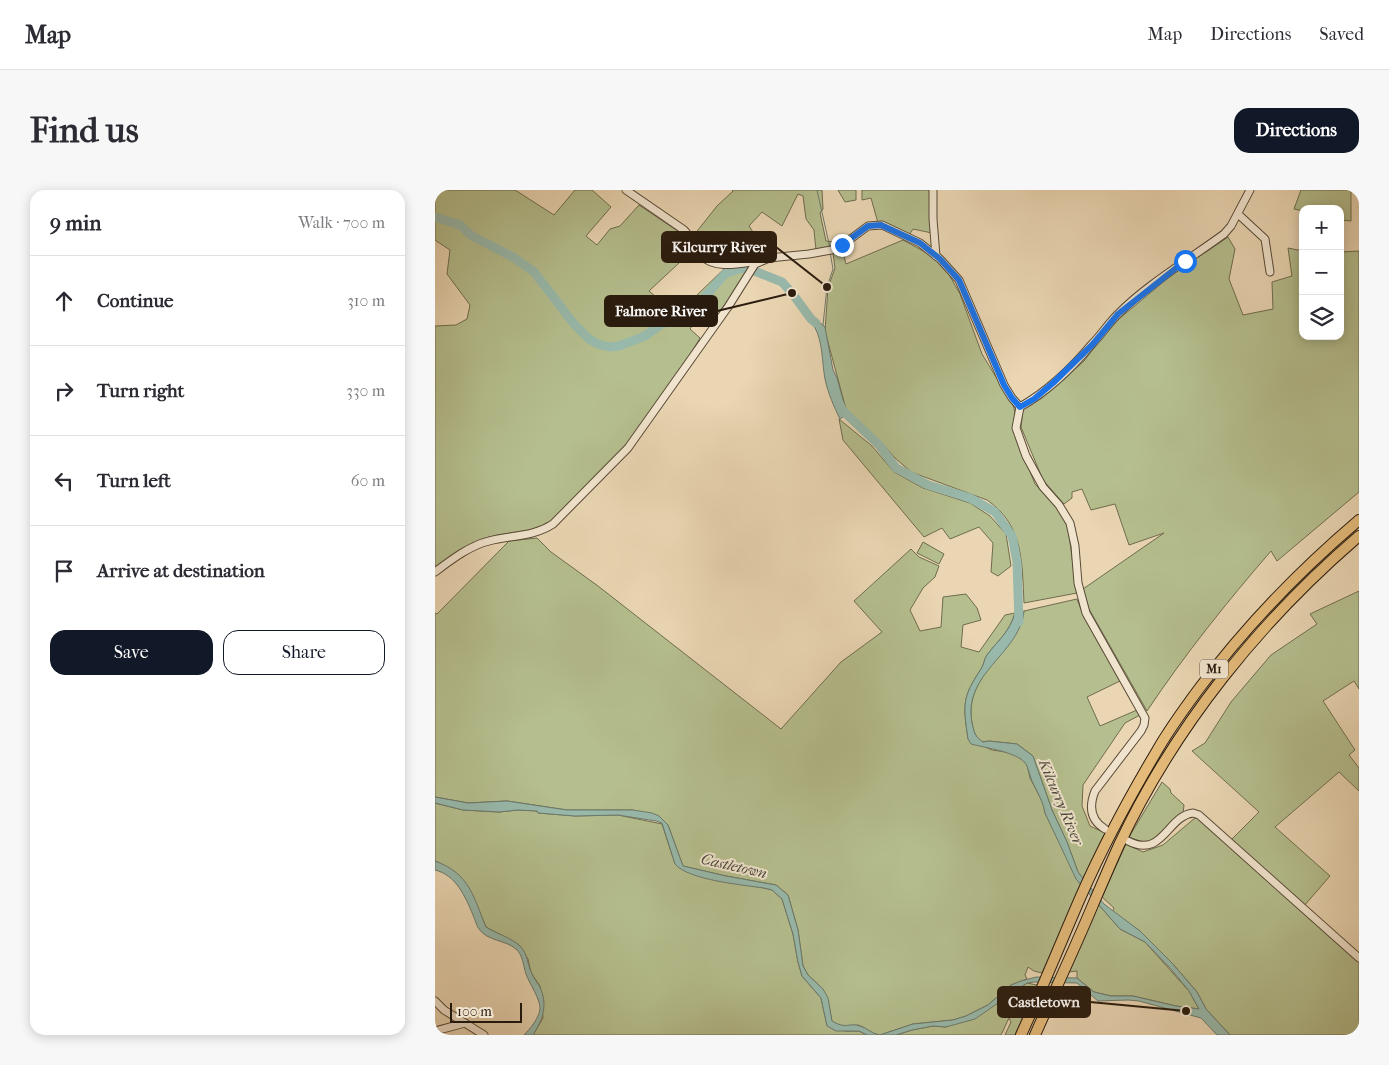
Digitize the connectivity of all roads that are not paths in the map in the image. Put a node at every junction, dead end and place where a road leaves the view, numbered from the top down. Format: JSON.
{"nodes":[{"id":1,"x":626,"y":190,"type":"edge"},
{"id":2,"x":933,"y":190,"type":"edge"},
{"id":3,"x":1250,"y":190,"type":"edge"},
{"id":4,"x":1238,"y":214,"type":"junction"},
{"id":5,"x":936,"y":256,"type":"junction"},
{"id":6,"x":757,"y":263,"type":"junction"},
{"id":7,"x":1269,"y":272,"type":"dead end"},
{"id":8,"x":1020,"y":407,"type":"junction"},
{"id":9,"x":1359,"y":520,"type":"edge"},
{"id":10,"x":1359,"y":536,"type":"edge"},
{"id":11,"x":435,"y":572,"type":"edge"},
{"id":12,"x":1105,"y":829,"type":"dead end"},
{"id":13,"x":1128,"y":841,"type":"dead end"},
{"id":14,"x":1359,"y":958,"type":"edge"},
{"id":15,"x":435,"y":1001,"type":"edge"},
{"id":16,"x":465,"y":1023,"type":"junction"},
{"id":17,"x":435,"y":1031,"type":"edge"},
{"id":18,"x":484,"y":1035,"type":"edge"},
{"id":19,"x":1021,"y":1035,"type":"edge"},
{"id":20,"x":1035,"y":1035,"type":"edge"}],
"edges":[{"from":1,"to":6,"type":"street"},
{"from":2,"to":5,"type":"street"},
{"from":3,"to":4,"type":"street"},
{"from":4,"to":7,"type":"street"},
{"from":4,"to":8,"type":"street"},
{"from":5,"to":6,"type":"street"},
{"from":5,"to":8,"type":"street"},
{"from":6,"to":11,"type":"street"},
{"from":8,"to":12,"type":"street"},
{"from":9,"to":19,"type":"highway","number":"M1"},
{"from":10,"to":20,"type":"highway","number":"M1"},
{"from":13,"to":14,"type":"street"},
{"from":15,"to":16,"type":"street"},
{"from":16,"to":17,"type":"street"},
{"from":16,"to":18,"type":"street"}]}
